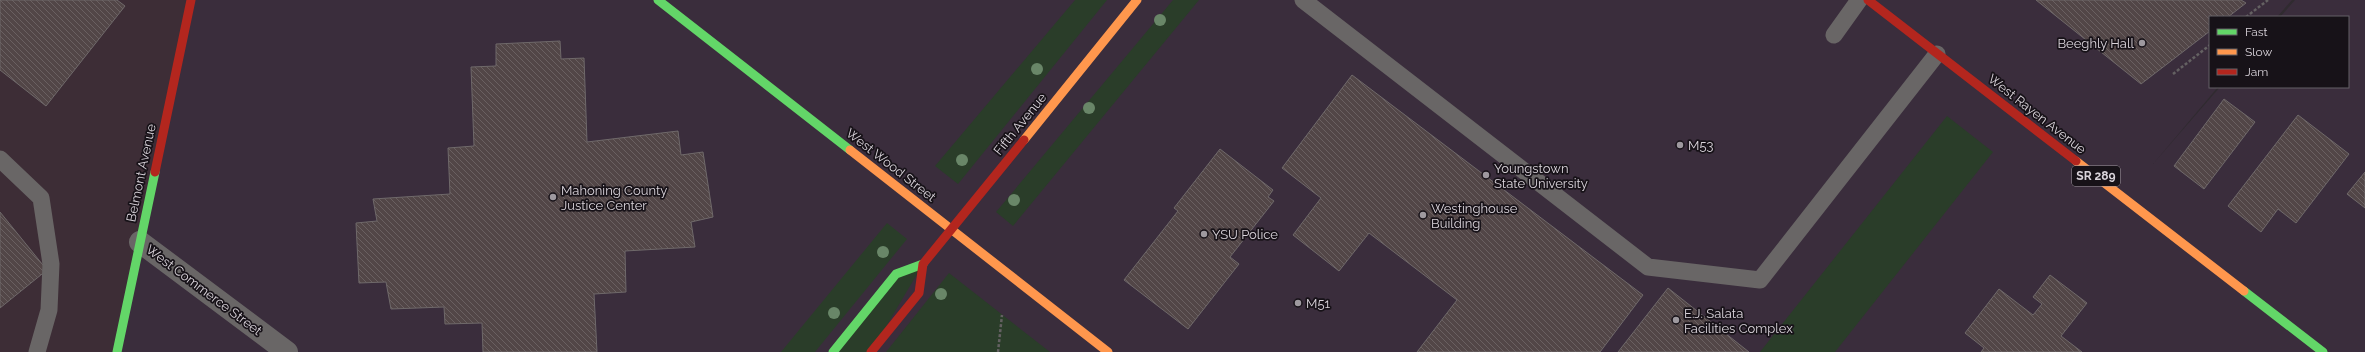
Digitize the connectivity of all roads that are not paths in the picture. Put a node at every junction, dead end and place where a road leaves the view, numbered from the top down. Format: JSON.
{"nodes":[{"id":1,"x":191,"y":0,"type":"edge"},
{"id":2,"x":658,"y":0,"type":"edge"},
{"id":3,"x":1137,"y":0,"type":"edge"},
{"id":4,"x":1303,"y":0,"type":"edge"},
{"id":5,"x":1859,"y":0,"type":"edge"},
{"id":6,"x":1868,"y":0,"type":"edge"},
{"id":7,"x":1834,"y":35,"type":"dead end"},
{"id":8,"x":1937,"y":54,"type":"junction"},
{"id":9,"x":0,"y":159,"type":"edge"},
{"id":10,"x":952,"y":229,"type":"junction"},
{"id":11,"x":140,"y":242,"type":"junction"},
{"id":12,"x":923,"y":264,"type":"junction"},
{"id":13,"x":37,"y":352,"type":"edge"},
{"id":14,"x":117,"y":352,"type":"edge"},
{"id":15,"x":287,"y":352,"type":"edge"},
{"id":16,"x":833,"y":352,"type":"edge"},
{"id":17,"x":871,"y":352,"type":"edge"},
{"id":18,"x":1108,"y":352,"type":"edge"},
{"id":19,"x":2323,"y":352,"type":"edge"}],
"edges":[{"from":1,"to":11,"type":"main road","name":"Belmont Avenue"},
{"from":2,"to":10,"type":"main road","name":"West Wood Street"},
{"from":3,"to":10,"type":"main road","name":"Fifth Avenue"},
{"from":4,"to":8,"type":"lane"},
{"from":5,"to":7,"type":"lane"},
{"from":6,"to":8,"type":"main road","name":"West Rayen Avenue","number":"SR 289"},
{"from":8,"to":19,"type":"main road","name":"West Rayen Avenue","number":"SR 289"},
{"from":9,"to":13,"type":"lane"},
{"from":10,"to":12,"type":"main road","name":"Fifth Avenue"},
{"from":10,"to":18,"type":"main road","name":"West Wood Street"},
{"from":11,"to":14,"type":"main road","name":"Belmont Avenue"},
{"from":11,"to":15,"type":"street","name":"West Commerce Street"},
{"from":12,"to":16,"type":"main road"},
{"from":12,"to":17,"type":"main road"}]}
